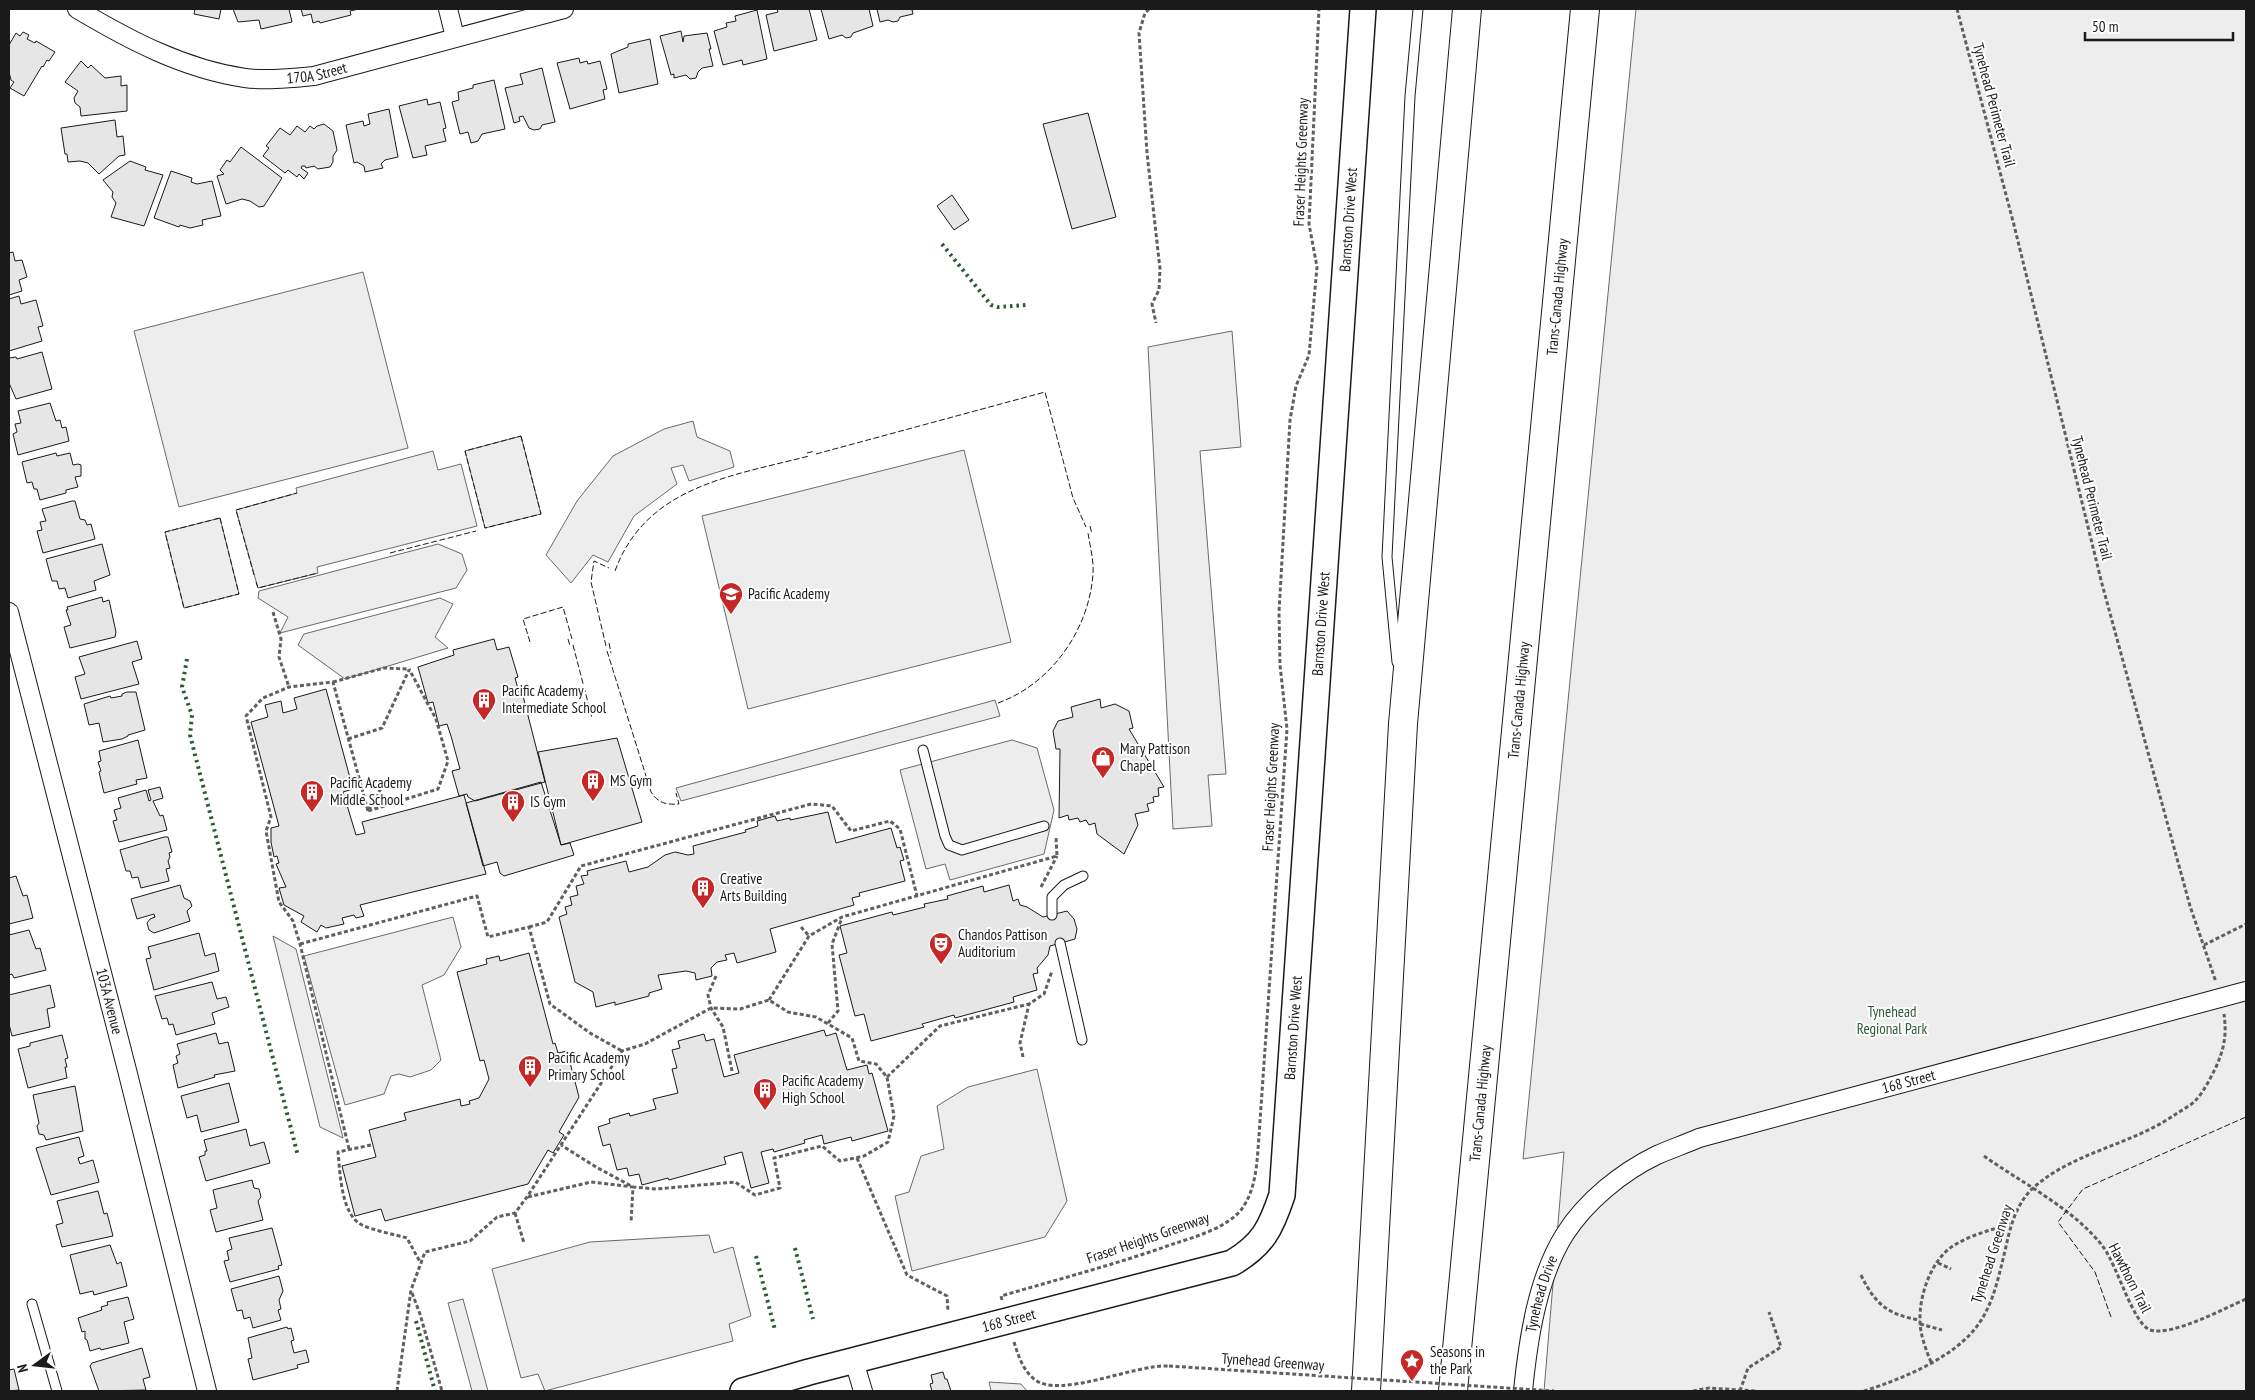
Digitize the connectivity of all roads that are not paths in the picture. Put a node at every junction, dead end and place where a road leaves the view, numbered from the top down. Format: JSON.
{"nodes":[{"id":1,"x":77,"y":9,"type":"edge"},
{"id":2,"x":448,"y":9,"type":"edge"},
{"id":3,"x":564,"y":9,"type":"edge"},
{"id":4,"x":1363,"y":9,"type":"edge"},
{"id":5,"x":1418,"y":9,"type":"edge"},
{"id":6,"x":1467,"y":9,"type":"edge"},
{"id":7,"x":1585,"y":9,"type":"edge"},
{"id":8,"x":455,"y":37,"type":"junction"},
{"id":9,"x":9,"y":612,"type":"edge"},
{"id":10,"x":1403,"y":724,"type":"junction"},
{"id":11,"x":923,"y":750,"type":"dead end"},
{"id":12,"x":1044,"y":826,"type":"dead end"},
{"id":13,"x":1082,"y":876,"type":"dead end"},
{"id":14,"x":1052,"y":915,"type":"dead end"},
{"id":15,"x":1060,"y":943,"type":"dead end"},
{"id":16,"x":2246,"y":991,"type":"edge"},
{"id":17,"x":1082,"y":1040,"type":"dead end"},
{"id":18,"x":1586,"y":1207,"type":"joint"},
{"id":19,"x":1265,"y":1235,"type":"joint"},
{"id":20,"x":32,"y":1304,"type":"dead end"},
{"id":21,"x":854,"y":1361,"type":"junction"},
{"id":22,"x":57,"y":1391,"type":"edge"},
{"id":23,"x":207,"y":1391,"type":"edge"},
{"id":24,"x":743,"y":1391,"type":"edge"},
{"id":25,"x":863,"y":1391,"type":"edge"},
{"id":26,"x":1366,"y":1391,"type":"edge"},
{"id":27,"x":1453,"y":1391,"type":"edge"},
{"id":28,"x":1523,"y":1391,"type":"edge"}],
"edges":[{"from":1,"to":8,"type":"street","name":"170A Street"},
{"from":2,"to":8,"type":"street"},
{"from":3,"to":8,"type":"street","name":"170A Street"},
{"from":4,"to":19,"type":"street","name":"Barnston Drive West"},
{"from":5,"to":10,"type":"lane"},
{"from":6,"to":10,"type":"highway"},
{"from":7,"to":27,"type":"highway","name":"Trans-Canada Highway"},
{"from":9,"to":23,"type":"street","name":"103A Avenue"},
{"from":10,"to":26,"type":"highway"},
{"from":11,"to":12,"type":"lane"},
{"from":13,"to":14,"type":"lane"},
{"from":15,"to":17,"type":"lane"},
{"from":16,"to":18,"type":"street","name":"168 Street"},
{"from":18,"to":28,"type":"street","name":"Tynehead Drive"},
{"from":19,"to":21,"type":"street","name":"168 Street"},
{"from":20,"to":22,"type":"lane"},
{"from":21,"to":24,"type":"street","name":"168 Street"},
{"from":21,"to":25,"type":"street"}]}
